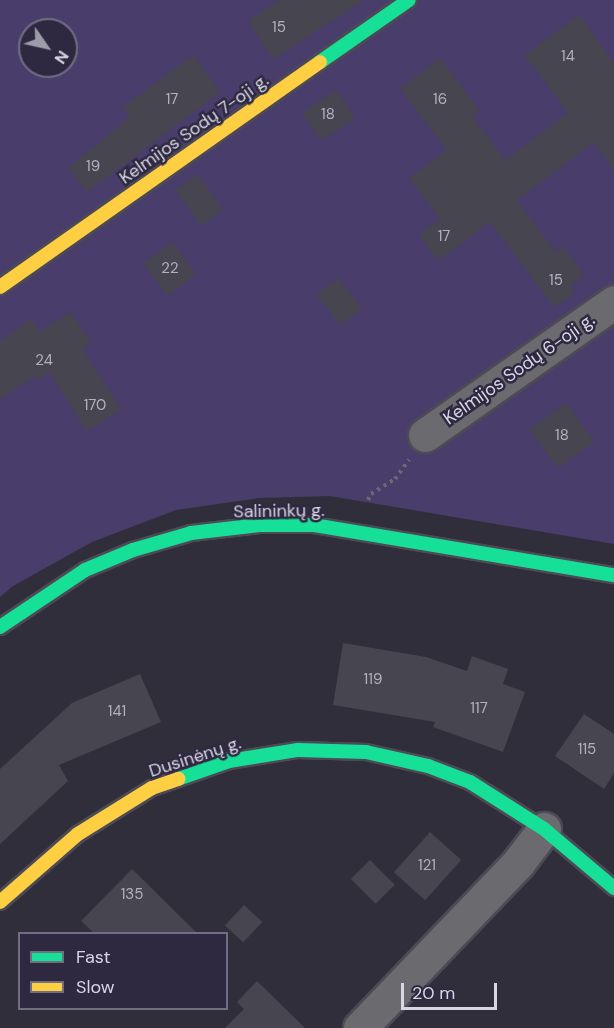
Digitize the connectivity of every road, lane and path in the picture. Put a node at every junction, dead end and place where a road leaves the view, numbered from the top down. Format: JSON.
{"nodes":[{"id":1,"x":409,"y":0,"type":"edge"},
{"id":2,"x":0,"y":286,"type":"edge"},
{"id":3,"x":614,"y":302,"type":"edge"},
{"id":4,"x":425,"y":435,"type":"joint"},
{"id":5,"x":354,"y":531,"type":"junction"},
{"id":6,"x":614,"y":574,"type":"edge"},
{"id":7,"x":0,"y":627,"type":"edge"},
{"id":8,"x":544,"y":829,"type":"junction"},
{"id":9,"x":614,"y":888,"type":"edge"},
{"id":10,"x":0,"y":903,"type":"edge"},
{"id":11,"x":360,"y":1028,"type":"edge"}],
"edges":[{"from":1,"to":2,"type":"street","name":"Kelmijos Sodų 7-oji g."},
{"from":3,"to":4,"type":"street","name":"Kelmijos Sodų 6-oji g."},
{"from":4,"to":5,"type":"path"},
{"from":5,"to":6,"type":"street","name":"Salininkų g."},
{"from":5,"to":7,"type":"street","name":"Salininkų g."},
{"from":8,"to":9,"type":"street","name":"Dusinėnų g."},
{"from":8,"to":10,"type":"street","name":"Dusinėnų g."},
{"from":8,"to":11,"type":"street"}]}
